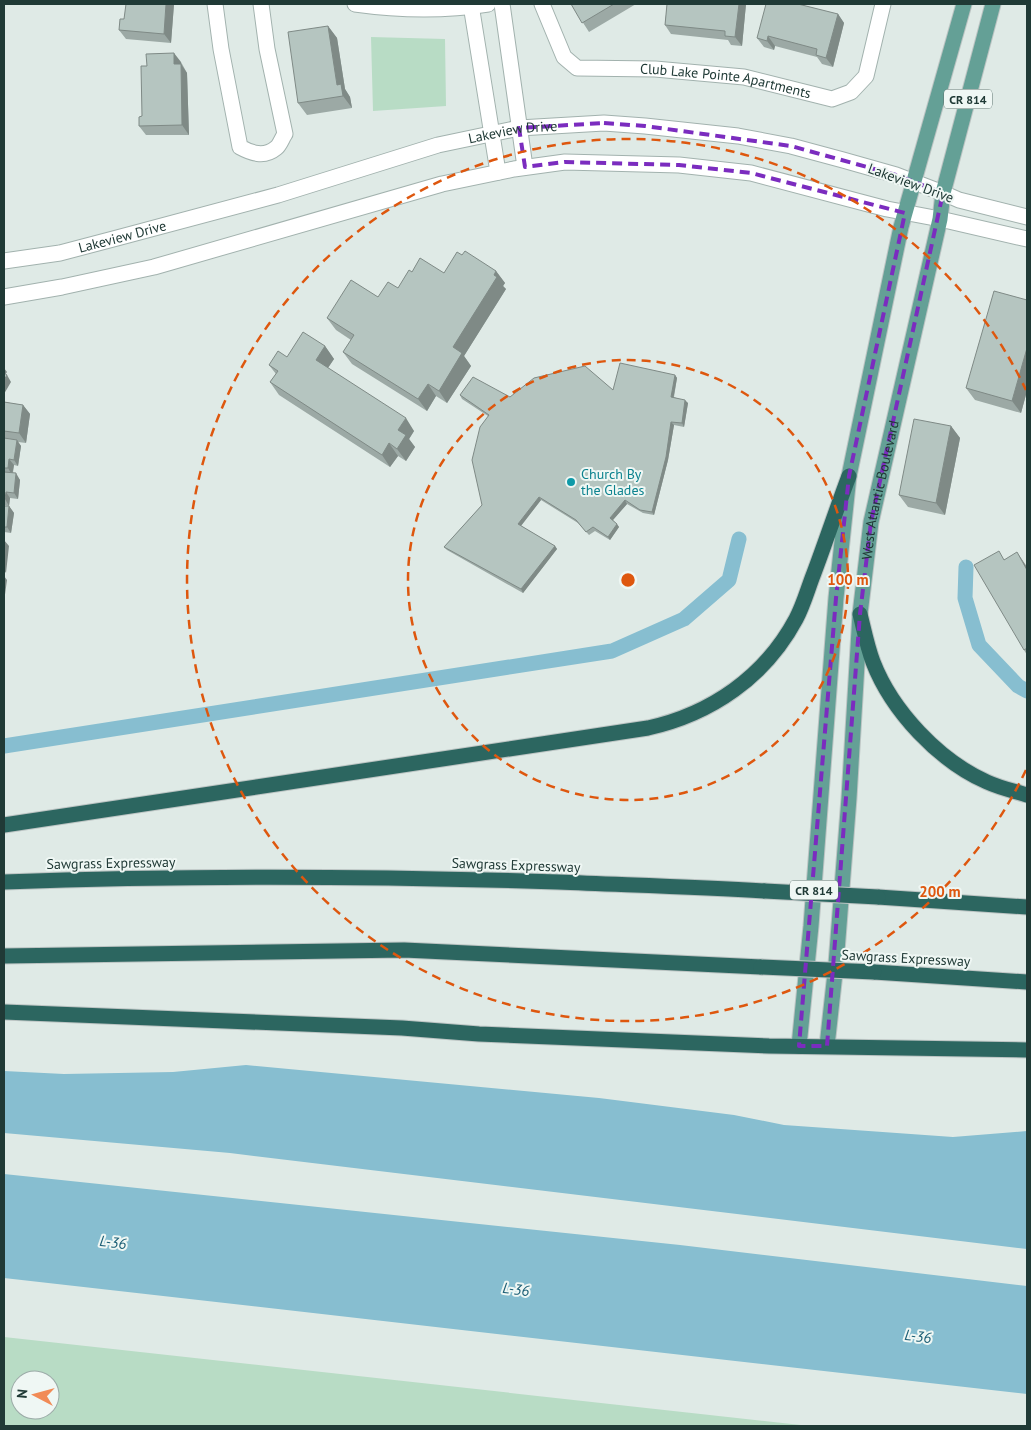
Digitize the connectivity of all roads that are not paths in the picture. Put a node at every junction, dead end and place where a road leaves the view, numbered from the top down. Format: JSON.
{"nodes":[{"id":1,"x":215,"y":4,"type":"edge"},
{"id":2,"x":261,"y":4,"type":"edge"},
{"id":3,"x":355,"y":4,"type":"edge"},
{"id":4,"x":488,"y":4,"type":"edge"},
{"id":5,"x":502,"y":4,"type":"edge"},
{"id":6,"x":542,"y":4,"type":"edge"},
{"id":7,"x":883,"y":4,"type":"edge"},
{"id":8,"x":964,"y":4,"type":"edge"},
{"id":9,"x":993,"y":4,"type":"edge"},
{"id":10,"x":471,"y":5,"type":"junction"},
{"id":11,"x":519,"y":128,"type":"junction"},
{"id":12,"x":493,"y":134,"type":"junction"},
{"id":13,"x":525,"y":167,"type":"junction"},
{"id":14,"x":498,"y":172,"type":"junction"},
{"id":15,"x":913,"y":182,"type":"junction"},
{"id":16,"x":943,"y":194,"type":"junction"},
{"id":17,"x":906,"y":213,"type":"junction"},
{"id":18,"x":1027,"y":217,"type":"edge"},
{"id":19,"x":940,"y":219,"type":"junction"},
{"id":20,"x":1027,"y":240,"type":"edge"},
{"id":21,"x":4,"y":261,"type":"edge"},
{"id":22,"x":4,"y":297,"type":"edge"},
{"id":23,"x":849,"y":476,"type":"junction"},
{"id":24,"x":860,"y":614,"type":"junction"},
{"id":25,"x":1027,"y":795,"type":"edge"},
{"id":26,"x":4,"y":825,"type":"edge"},
{"id":27,"x":4,"y":882,"type":"edge"},
{"id":28,"x":1027,"y":908,"type":"edge"},
{"id":29,"x":4,"y":956,"type":"edge"},
{"id":30,"x":1027,"y":982,"type":"edge"},
{"id":31,"x":4,"y":1012,"type":"edge"},
{"id":32,"x":800,"y":1046,"type":"junction"},
{"id":33,"x":827,"y":1046,"type":"junction"},
{"id":34,"x":1027,"y":1050,"type":"edge"}],
"edges":[{"from":1,"to":2,"type":"street"},
{"from":3,"to":10,"type":"street"},
{"from":4,"to":10,"type":"street"},
{"from":5,"to":11,"type":"street"},
{"from":6,"to":7,"type":"street","name":"Club Lake Pointe Apartments"},
{"from":8,"to":15,"type":"main road","name":"West Atlantic Boulevard","number":"CR 814"},
{"from":9,"to":16,"type":"main road","name":"West Atlantic Boulevard","number":"CR 814"},
{"from":10,"to":12,"type":"street"},
{"from":11,"to":12,"type":"street","name":"Lakeview Drive"},
{"from":11,"to":13,"type":"street"},
{"from":11,"to":15,"type":"street","name":"Lakeview Drive"},
{"from":12,"to":14,"type":"street"},
{"from":12,"to":21,"type":"street","name":"Lakeview Drive"},
{"from":13,"to":14,"type":"street","name":"Lakeview Drive"},
{"from":13,"to":17,"type":"street","name":"Lakeview Drive"},
{"from":14,"to":22,"type":"street","name":"Lakeview Drive"},
{"from":15,"to":16,"type":"street","name":"Lakeview Drive"},
{"from":15,"to":17,"type":"main road","name":"West Atlantic Boulevard","number":"CR 814"},
{"from":16,"to":18,"type":"street","name":"Lakeview Drive"},
{"from":16,"to":19,"type":"main road","name":"West Atlantic Boulevard","number":"CR 814"},
{"from":17,"to":19,"type":"street","name":"Lakeview Drive"},
{"from":17,"to":23,"type":"main road","name":"West Atlantic Boulevard","number":"CR 814"},
{"from":19,"to":20,"type":"street","name":"Lakeview Drive"},
{"from":19,"to":24,"type":"main road","name":"West Atlantic Boulevard","number":"CR 814"},
{"from":23,"to":26,"type":"highway"},
{"from":23,"to":32,"type":"main road","name":"West Atlantic Boulevard","number":"CR 814"},
{"from":24,"to":25,"type":"highway"},
{"from":24,"to":33,"type":"main road","name":"West Atlantic Boulevard","number":"CR 814"},
{"from":27,"to":28,"type":"highway","name":"Sawgrass Expressway","bridge":true},
{"from":29,"to":30,"type":"highway","name":"Sawgrass Expressway","bridge":true},
{"from":31,"to":32,"type":"highway"},
{"from":32,"to":33,"type":"highway"},
{"from":33,"to":34,"type":"highway"}]}
